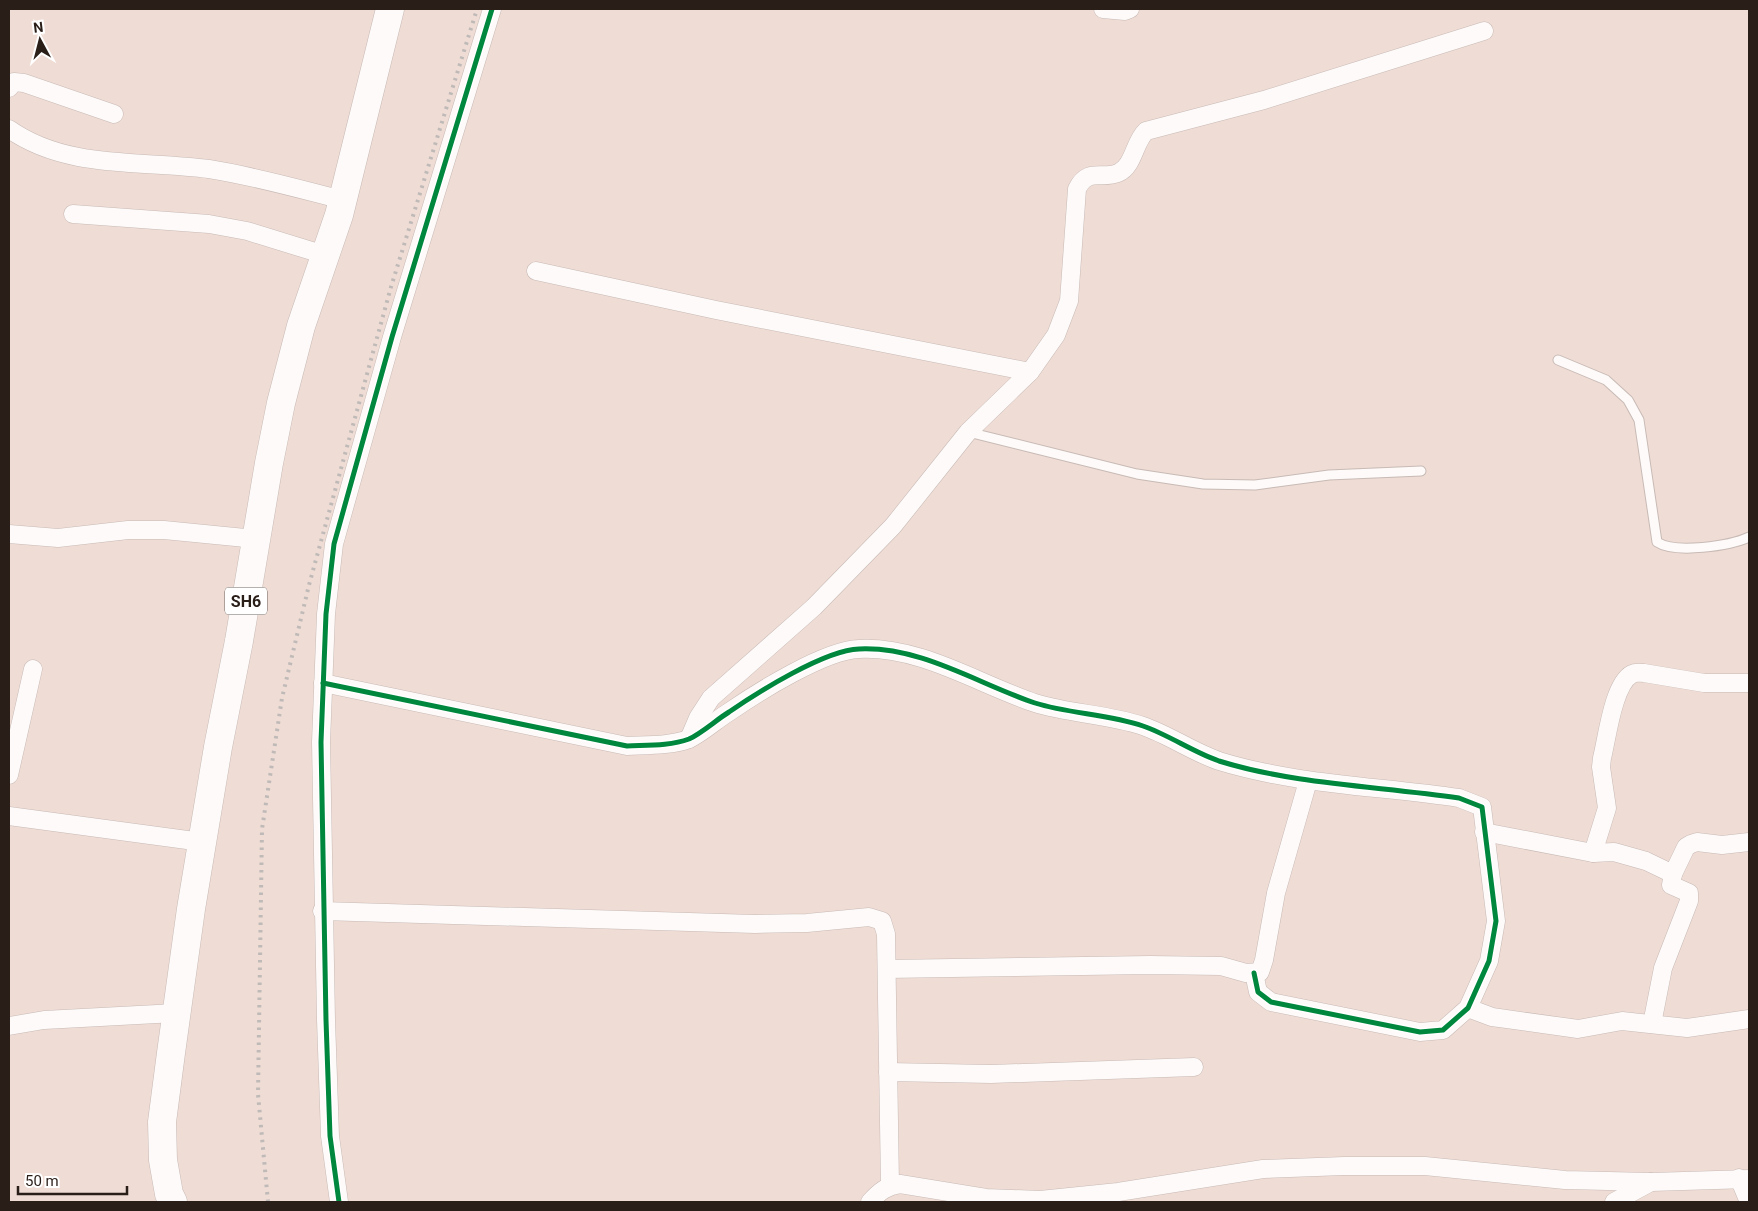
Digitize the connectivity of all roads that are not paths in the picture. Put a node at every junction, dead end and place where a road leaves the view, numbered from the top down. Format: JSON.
{"nodes":[{"id":1,"x":390,"y":9,"type":"edge"},
{"id":2,"x":492,"y":9,"type":"edge"},
{"id":3,"x":1103,"y":9,"type":"edge"},
{"id":4,"x":1130,"y":9,"type":"edge"},
{"id":5,"x":1484,"y":31,"type":"dead end"},
{"id":6,"x":9,"y":88,"type":"edge"},
{"id":7,"x":114,"y":114,"type":"dead end"},
{"id":8,"x":9,"y":129,"type":"edge"},
{"id":9,"x":343,"y":200,"type":"junction"},
{"id":10,"x":73,"y":214,"type":"dead end"},
{"id":11,"x":326,"y":255,"type":"junction"},
{"id":12,"x":536,"y":271,"type":"dead end"},
{"id":13,"x":1558,"y":360,"type":"dead end"},
{"id":14,"x":1030,"y":372,"type":"junction"},
{"id":15,"x":968,"y":432,"type":"junction"},
{"id":16,"x":1420,"y":471,"type":"dead end"},
{"id":17,"x":9,"y":534,"type":"edge"},
{"id":18,"x":1749,"y":537,"type":"edge"},
{"id":19,"x":256,"y":540,"type":"junction"},
{"id":20,"x":33,"y":669,"type":"dead end"},
{"id":21,"x":323,"y":683,"type":"junction"},
{"id":22,"x":1749,"y":683,"type":"edge"},
{"id":23,"x":689,"y":739,"type":"junction"},
{"id":24,"x":9,"y":775,"type":"edge"},
{"id":25,"x":1308,"y":781,"type":"junction"},
{"id":26,"x":9,"y":816,"type":"edge"},
{"id":27,"x":1484,"y":832,"type":"junction"},
{"id":28,"x":202,"y":842,"type":"junction"},
{"id":29,"x":1749,"y":842,"type":"edge"},
{"id":30,"x":1593,"y":852,"type":"junction"},
{"id":31,"x":1673,"y":874,"type":"junction"},
{"id":32,"x":322,"y":911,"type":"junction"},
{"id":33,"x":887,"y":970,"type":"junction"},
{"id":34,"x":1254,"y":974,"type":"junction"},
{"id":35,"x":1468,"y":1008,"type":"junction"},
{"id":36,"x":176,"y":1013,"type":"junction"},
{"id":37,"x":1749,"y":1018,"type":"edge"},
{"id":38,"x":1652,"y":1024,"type":"junction"},
{"id":39,"x":9,"y":1026,"type":"edge"},
{"id":40,"x":1194,"y":1067,"type":"dead end"},
{"id":41,"x":888,"y":1072,"type":"junction"},
{"id":42,"x":1744,"y":1178,"type":"edge"},
{"id":43,"x":1651,"y":1182,"type":"junction"},
{"id":44,"x":890,"y":1185,"type":"junction"},
{"id":45,"x":172,"y":1202,"type":"edge"},
{"id":46,"x":339,"y":1202,"type":"edge"},
{"id":47,"x":870,"y":1202,"type":"edge"},
{"id":48,"x":1614,"y":1202,"type":"edge"},
{"id":49,"x":1749,"y":1202,"type":"edge"}],
"edges":[{"from":1,"to":9,"type":"main road","number":"SH6"},
{"from":2,"to":21,"type":"street"},
{"from":3,"to":4,"type":"street"},
{"from":5,"to":14,"type":"street"},
{"from":6,"to":7,"type":"street"},
{"from":8,"to":9,"type":"street"},
{"from":9,"to":11,"type":"main road","number":"SH6"},
{"from":10,"to":11,"type":"street"},
{"from":11,"to":19,"type":"main road","number":"SH6"},
{"from":12,"to":14,"type":"street"},
{"from":13,"to":18,"type":"lane"},
{"from":14,"to":15,"type":"street"},
{"from":15,"to":16,"type":"lane"},
{"from":15,"to":23,"type":"street"},
{"from":17,"to":19,"type":"street"},
{"from":19,"to":28,"type":"main road","number":"SH6"},
{"from":20,"to":24,"type":"street"},
{"from":21,"to":23,"type":"street"},
{"from":21,"to":32,"type":"street"},
{"from":22,"to":30,"type":"street"},
{"from":23,"to":25,"type":"street"},
{"from":25,"to":27,"type":"street"},
{"from":25,"to":34,"type":"street"},
{"from":26,"to":28,"type":"street"},
{"from":27,"to":30,"type":"street"},
{"from":27,"to":35,"type":"street"},
{"from":28,"to":36,"type":"main road","number":"SH6"},
{"from":29,"to":31,"type":"street"},
{"from":30,"to":31,"type":"street"},
{"from":31,"to":38,"type":"street"},
{"from":32,"to":33,"type":"street"},
{"from":32,"to":46,"type":"street"},
{"from":33,"to":34,"type":"street"},
{"from":33,"to":41,"type":"street"},
{"from":34,"to":35,"type":"street"},
{"from":35,"to":38,"type":"street"},
{"from":36,"to":39,"type":"street"},
{"from":36,"to":45,"type":"main road","number":"SH6"},
{"from":37,"to":38,"type":"street"},
{"from":40,"to":41,"type":"street"},
{"from":41,"to":44,"type":"street"},
{"from":42,"to":43,"type":"street"},
{"from":42,"to":49,"type":"street"},
{"from":43,"to":44,"type":"street"},
{"from":43,"to":48,"type":"street"},
{"from":44,"to":47,"type":"street"}]}
